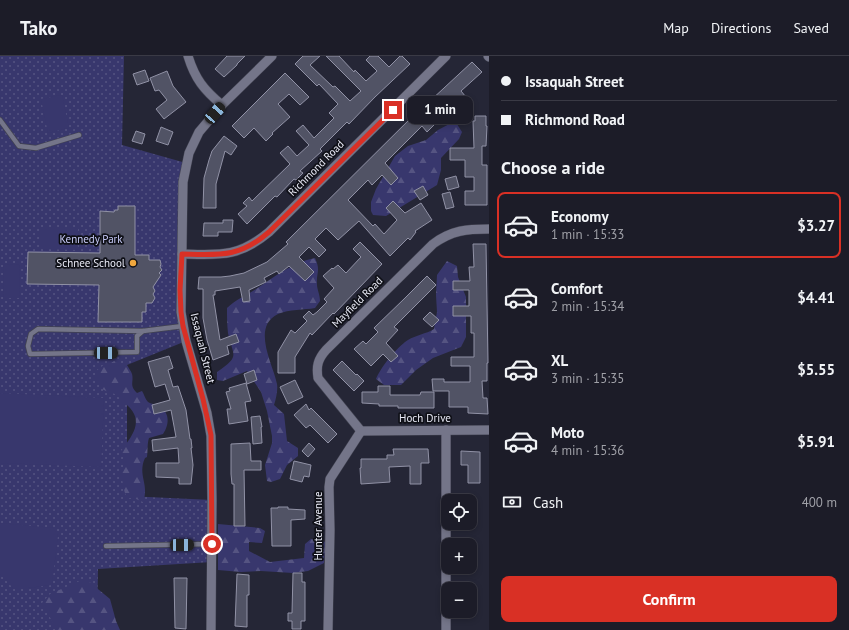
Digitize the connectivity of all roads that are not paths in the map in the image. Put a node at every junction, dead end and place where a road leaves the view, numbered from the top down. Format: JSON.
{"nodes":[{"id":1,"x":188,"y":56,"type":"edge"},
{"id":2,"x":272,"y":56,"type":"edge"},
{"id":3,"x":446,"y":56,"type":"edge"},
{"id":4,"x":222,"y":105,"type":"junction"},
{"id":5,"x":0,"y":120,"type":"edge"},
{"id":6,"x":79,"y":135,"type":"dead end"},
{"id":7,"x":489,"y":229,"type":"edge"},
{"id":8,"x":182,"y":254,"type":"junction"},
{"id":9,"x":183,"y":326,"type":"junction"},
{"id":10,"x":143,"y":331,"type":"junction"},
{"id":11,"x":446,"y":430,"type":"junction"},
{"id":12,"x":489,"y":430,"type":"edge"},
{"id":13,"x":361,"y":431,"type":"junction"},
{"id":14,"x":212,"y":544,"type":"junction"},
{"id":15,"x":106,"y":546,"type":"dead end"},
{"id":16,"x":211,"y":630,"type":"edge"},
{"id":17,"x":328,"y":630,"type":"edge"},
{"id":18,"x":446,"y":630,"type":"edge"}],
"edges":[{"from":1,"to":4,"type":"street"},
{"from":2,"to":4,"type":"street","name":"Issaquah Street"},
{"from":3,"to":8,"type":"street","name":"Richmond Road"},
{"from":4,"to":8,"type":"street","name":"Issaquah Street"},
{"from":5,"to":6,"type":"lane"},
{"from":7,"to":13,"type":"street","name":"Mayfield Road"},
{"from":8,"to":9,"type":"street","name":"Issaquah Street"},
{"from":9,"to":10,"type":"lane"},
{"from":9,"to":14,"type":"street","name":"Issaquah Street"},
{"from":10,"to":10,"type":"lane"},
{"from":11,"to":12,"type":"street","name":"Hoch Drive"},
{"from":11,"to":13,"type":"street","name":"Hoch Drive"},
{"from":11,"to":18,"type":"street"},
{"from":13,"to":17,"type":"street","name":"Hunter Avenue"},
{"from":14,"to":15,"type":"lane"},
{"from":14,"to":16,"type":"street","name":"Issaquah Street"}]}
